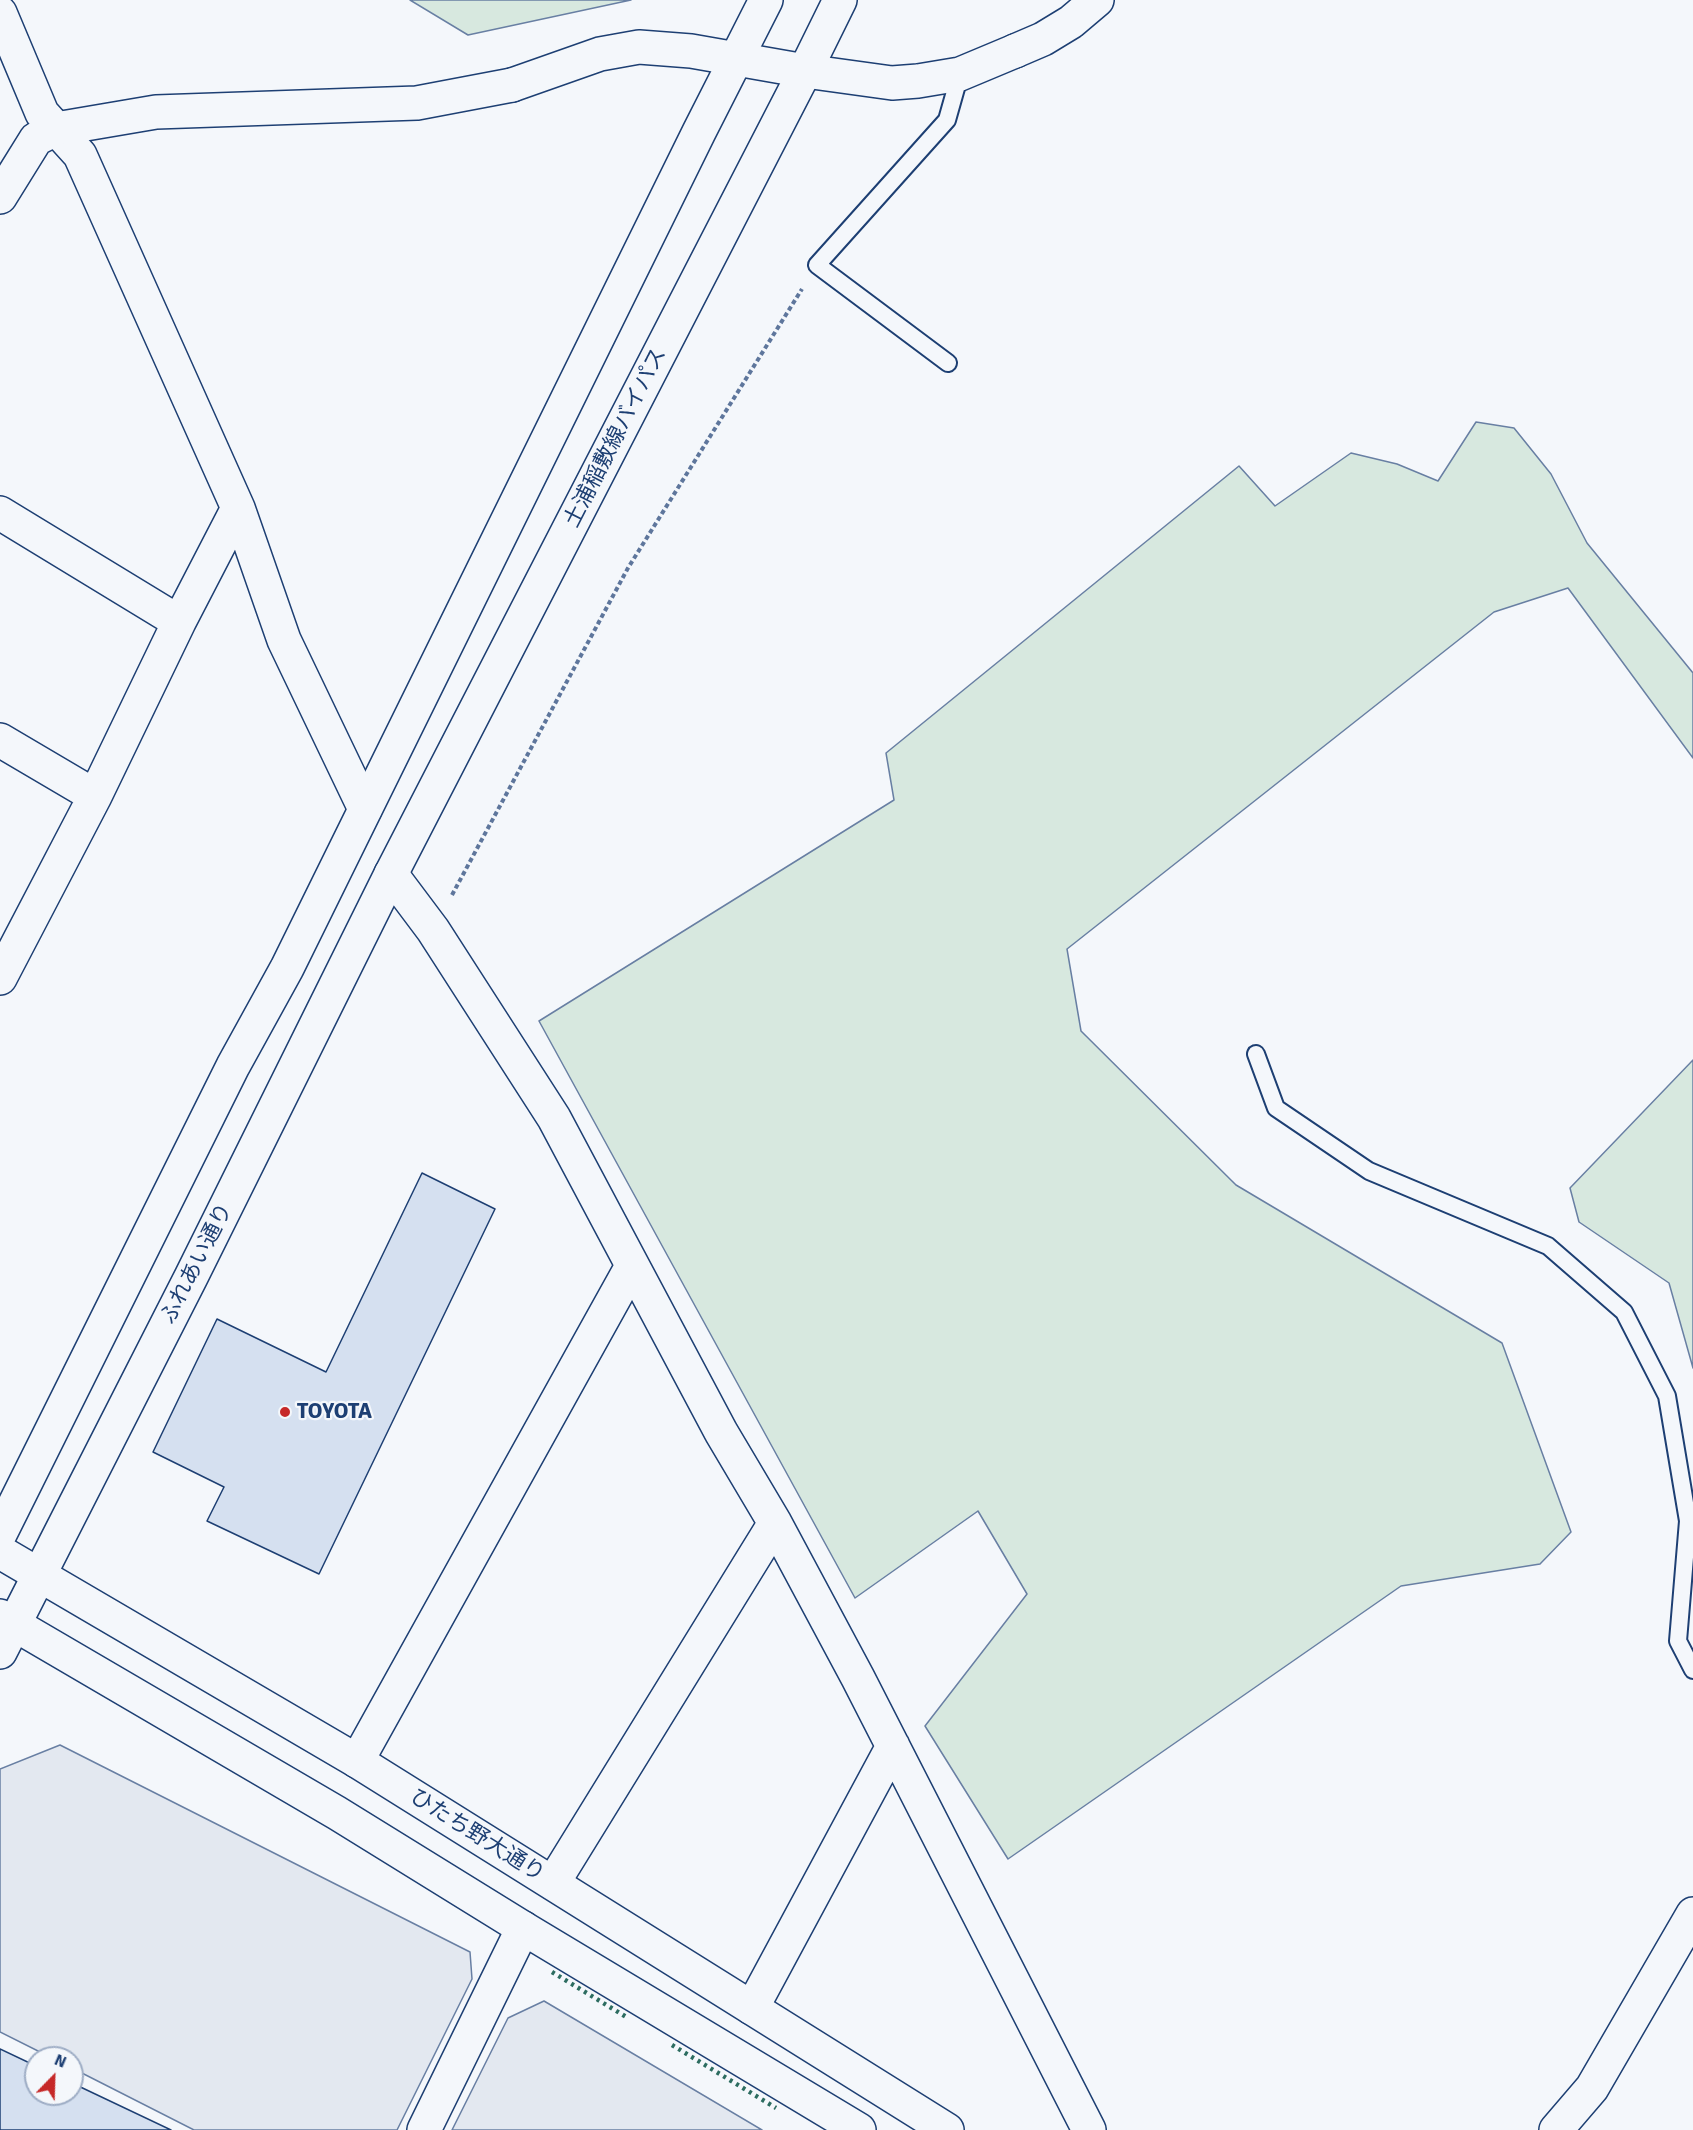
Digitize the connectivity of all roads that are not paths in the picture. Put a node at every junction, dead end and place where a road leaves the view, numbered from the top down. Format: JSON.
{"nodes":[{"id":1,"x":766,"y":0,"type":"edge"},
{"id":2,"x":840,"y":0,"type":"edge"},
{"id":3,"x":1097,"y":0,"type":"edge"},
{"id":4,"x":0,"y":13,"type":"edge"},
{"id":5,"x":736,"y":57,"type":"junction"},
{"id":6,"x":805,"y":71,"type":"junction"},
{"id":7,"x":960,"y":74,"type":"junction"},
{"id":8,"x":56,"y":129,"type":"junction"},
{"id":9,"x":0,"y":197,"type":"edge"},
{"id":10,"x":948,"y":363,"type":"dead end"},
{"id":11,"x":238,"y":508,"type":"junction"},
{"id":12,"x":0,"y":513,"type":"edge"},
{"id":13,"x":179,"y":622,"type":"junction"},
{"id":14,"x":0,"y":740,"type":"edge"},
{"id":15,"x":95,"y":796,"type":"junction"},
{"id":16,"x":365,"y":809,"type":"junction"},
{"id":17,"x":391,"y":874,"type":"junction"},
{"id":18,"x":1,"y":973,"type":"edge"},
{"id":19,"x":1256,"y":1054,"type":"dead end"},
{"id":20,"x":632,"y":1266,"type":"junction"},
{"id":21,"x":775,"y":1523,"type":"junction"},
{"id":22,"x":0,"y":1534,"type":"edge"},
{"id":23,"x":0,"y":1552,"type":"edge"},
{"id":24,"x":39,"y":1575,"type":"junction"},
{"id":25,"x":5,"y":1631,"type":"edge"},
{"id":26,"x":1693,"y":1670,"type":"edge"},
{"id":27,"x":893,"y":1746,"type":"junction"},
{"id":28,"x":357,"y":1761,"type":"junction"},
{"id":29,"x":553,"y":1883,"type":"junction"},
{"id":30,"x":1693,"y":1914,"type":"edge"},
{"id":31,"x":523,"y":1928,"type":"junction"},
{"id":32,"x":752,"y":2008,"type":"junction"},
{"id":33,"x":424,"y":2130,"type":"edge"},
{"id":34,"x":859,"y":2130,"type":"edge"},
{"id":35,"x":947,"y":2130,"type":"edge"},
{"id":36,"x":1089,"y":2130,"type":"edge"},
{"id":37,"x":1556,"y":2130,"type":"edge"}],
"edges":[{"from":1,"to":5,"type":"street"},
{"from":2,"to":6,"type":"street","name":"土浦稲敷線バイパス"},
{"from":3,"to":7,"type":"street"},
{"from":4,"to":8,"type":"street"},
{"from":5,"to":6,"type":"street"},
{"from":5,"to":8,"type":"street"},
{"from":5,"to":16,"type":"street"},
{"from":6,"to":7,"type":"street"},
{"from":6,"to":17,"type":"street","name":"土浦稲敷線バイパス"},
{"from":7,"to":10,"type":"lane"},
{"from":8,"to":9,"type":"street"},
{"from":8,"to":11,"type":"street"},
{"from":11,"to":13,"type":"street"},
{"from":11,"to":16,"type":"street"},
{"from":12,"to":13,"type":"street"},
{"from":13,"to":15,"type":"street"},
{"from":14,"to":15,"type":"street"},
{"from":15,"to":18,"type":"street"},
{"from":16,"to":22,"type":"street"},
{"from":17,"to":20,"type":"street"},
{"from":17,"to":24,"type":"street","name":"ふれあい通り"},
{"from":19,"to":26,"type":"lane"},
{"from":20,"to":21,"type":"street"},
{"from":20,"to":28,"type":"street"},
{"from":21,"to":27,"type":"street"},
{"from":21,"to":29,"type":"street"},
{"from":23,"to":24,"type":"street","name":"ひたち野大通り"},
{"from":24,"to":25,"type":"street","name":"ふれあい通り"},
{"from":24,"to":28,"type":"street","name":"ひたち野大通り"},
{"from":25,"to":31,"type":"street"},
{"from":27,"to":32,"type":"street"},
{"from":27,"to":36,"type":"street"},
{"from":28,"to":29,"type":"street","name":"ひたち野大通り"},
{"from":29,"to":32,"type":"street","name":"ひたち野大通り"},
{"from":30,"to":37,"type":"street"},
{"from":31,"to":33,"type":"street"},
{"from":31,"to":34,"type":"street"},
{"from":32,"to":35,"type":"street","name":"ひたち野大通り"}]}
